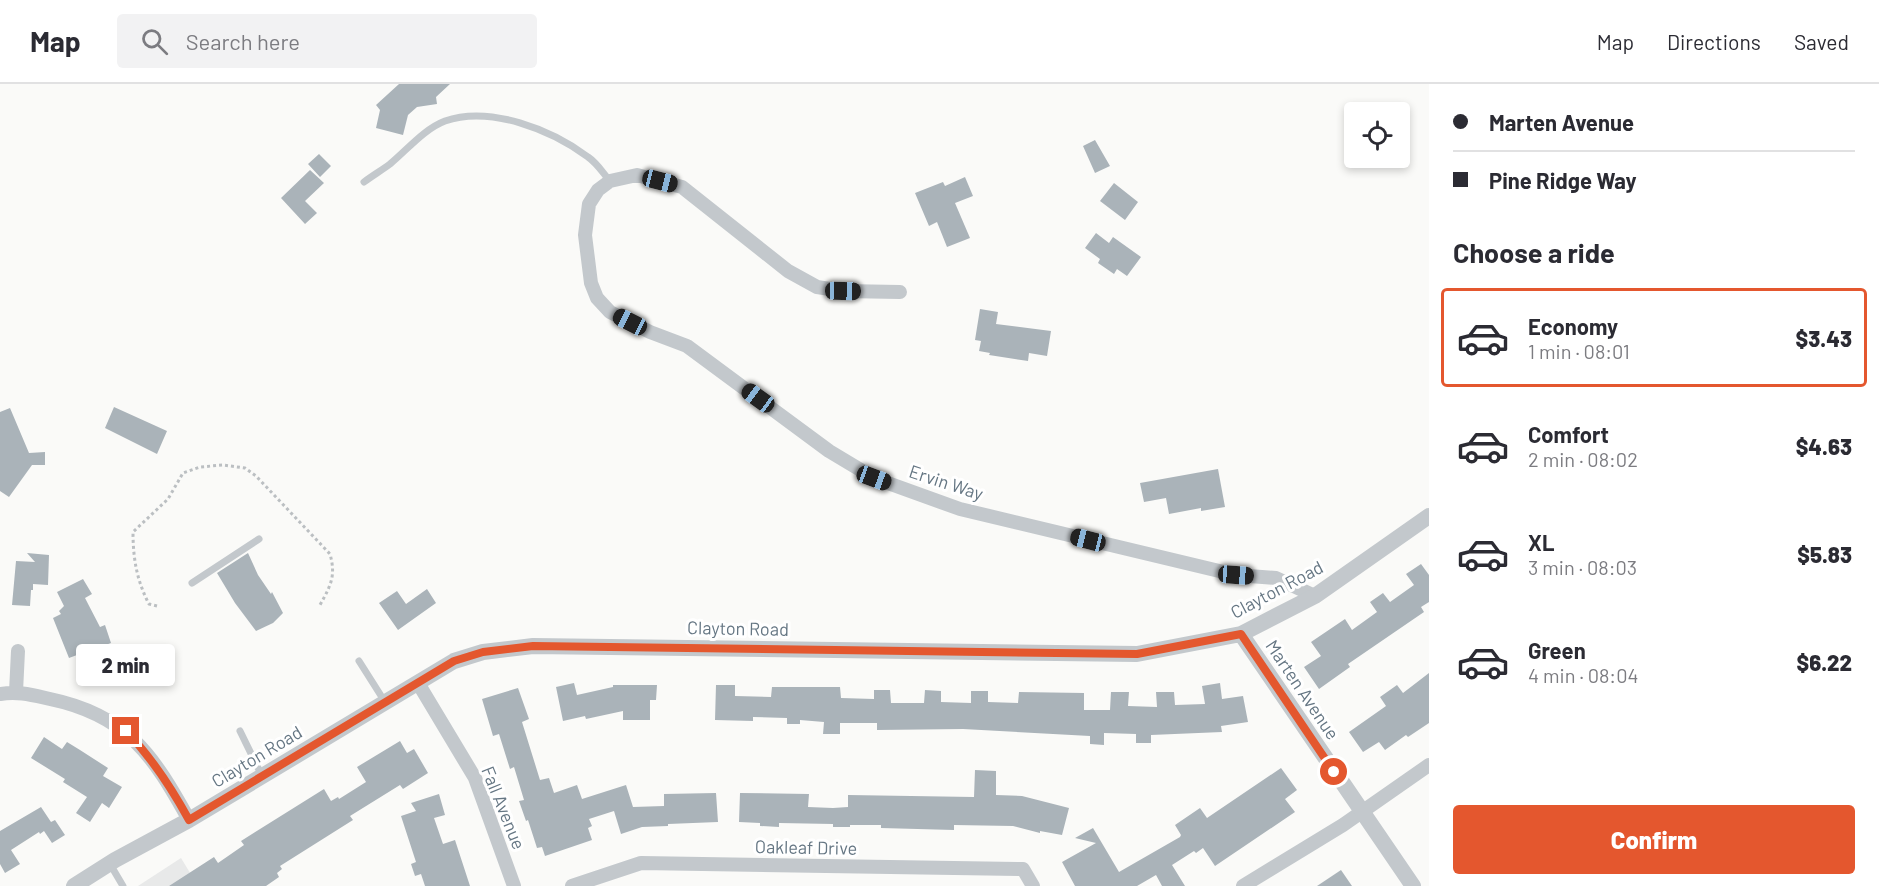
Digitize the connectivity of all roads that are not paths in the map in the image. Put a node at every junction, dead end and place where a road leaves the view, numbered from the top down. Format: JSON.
{"nodes":[{"id":1,"x":610,"y":181,"type":"junction"},
{"id":2,"x":364,"y":182,"type":"dead end"},
{"id":3,"x":900,"y":292,"type":"dead end"},
{"id":4,"x":1429,"y":516,"type":"edge"},
{"id":5,"x":259,"y":539,"type":"dead end"},
{"id":6,"x":192,"y":583,"type":"dead end"},
{"id":7,"x":1315,"y":596,"type":"junction"},
{"id":8,"x":1241,"y":634,"type":"junction"},
{"id":9,"x":18,"y":651,"type":"dead end"},
{"id":10,"x":359,"y":661,"type":"dead end"},
{"id":11,"x":418,"y":683,"type":"junction"},
{"id":12,"x":16,"y":692,"type":"junction"},
{"id":13,"x":0,"y":694,"type":"edge"},
{"id":14,"x":385,"y":702,"type":"junction"},
{"id":15,"x":240,"y":731,"type":"dead end"},
{"id":16,"x":1429,"y":765,"type":"edge"},
{"id":17,"x":262,"y":776,"type":"junction"},
{"id":18,"x":1361,"y":811,"type":"junction"},
{"id":19,"x":189,"y":820,"type":"junction"},
{"id":20,"x":110,"y":864,"type":"junction"},
{"id":21,"x":74,"y":886,"type":"edge"},
{"id":22,"x":123,"y":886,"type":"edge"},
{"id":23,"x":514,"y":886,"type":"edge"},
{"id":24,"x":572,"y":886,"type":"edge"},
{"id":25,"x":1033,"y":886,"type":"edge"},
{"id":26,"x":1243,"y":886,"type":"edge"},
{"id":27,"x":1413,"y":886,"type":"edge"}],
"edges":[{"from":1,"to":2,"type":"lane"},
{"from":1,"to":3,"type":"street"},
{"from":1,"to":7,"type":"street","name":"Ervin Way"},
{"from":4,"to":7,"type":"street","name":"Clayton Road"},
{"from":5,"to":6,"type":"lane"},
{"from":7,"to":8,"type":"street","name":"Clayton Road"},
{"from":8,"to":11,"type":"street","name":"Clayton Road"},
{"from":8,"to":18,"type":"street","name":"Marten Avenue"},
{"from":9,"to":12,"type":"street"},
{"from":10,"to":14,"type":"lane"},
{"from":11,"to":14,"type":"street","name":"Clayton Road"},
{"from":11,"to":23,"type":"street","name":"Fall Avenue"},
{"from":12,"to":13,"type":"street"},
{"from":12,"to":19,"type":"street"},
{"from":14,"to":17,"type":"street","name":"Clayton Road"},
{"from":15,"to":17,"type":"lane"},
{"from":16,"to":18,"type":"street"},
{"from":17,"to":19,"type":"street","name":"Clayton Road"},
{"from":18,"to":26,"type":"street"},
{"from":18,"to":27,"type":"street","name":"Marten Avenue"},
{"from":19,"to":20,"type":"street","name":"Clayton Road"},
{"from":20,"to":21,"type":"street","name":"Clayton Road"},
{"from":20,"to":22,"type":"lane"},
{"from":24,"to":25,"type":"street","name":"Oakleaf Drive"}]}
